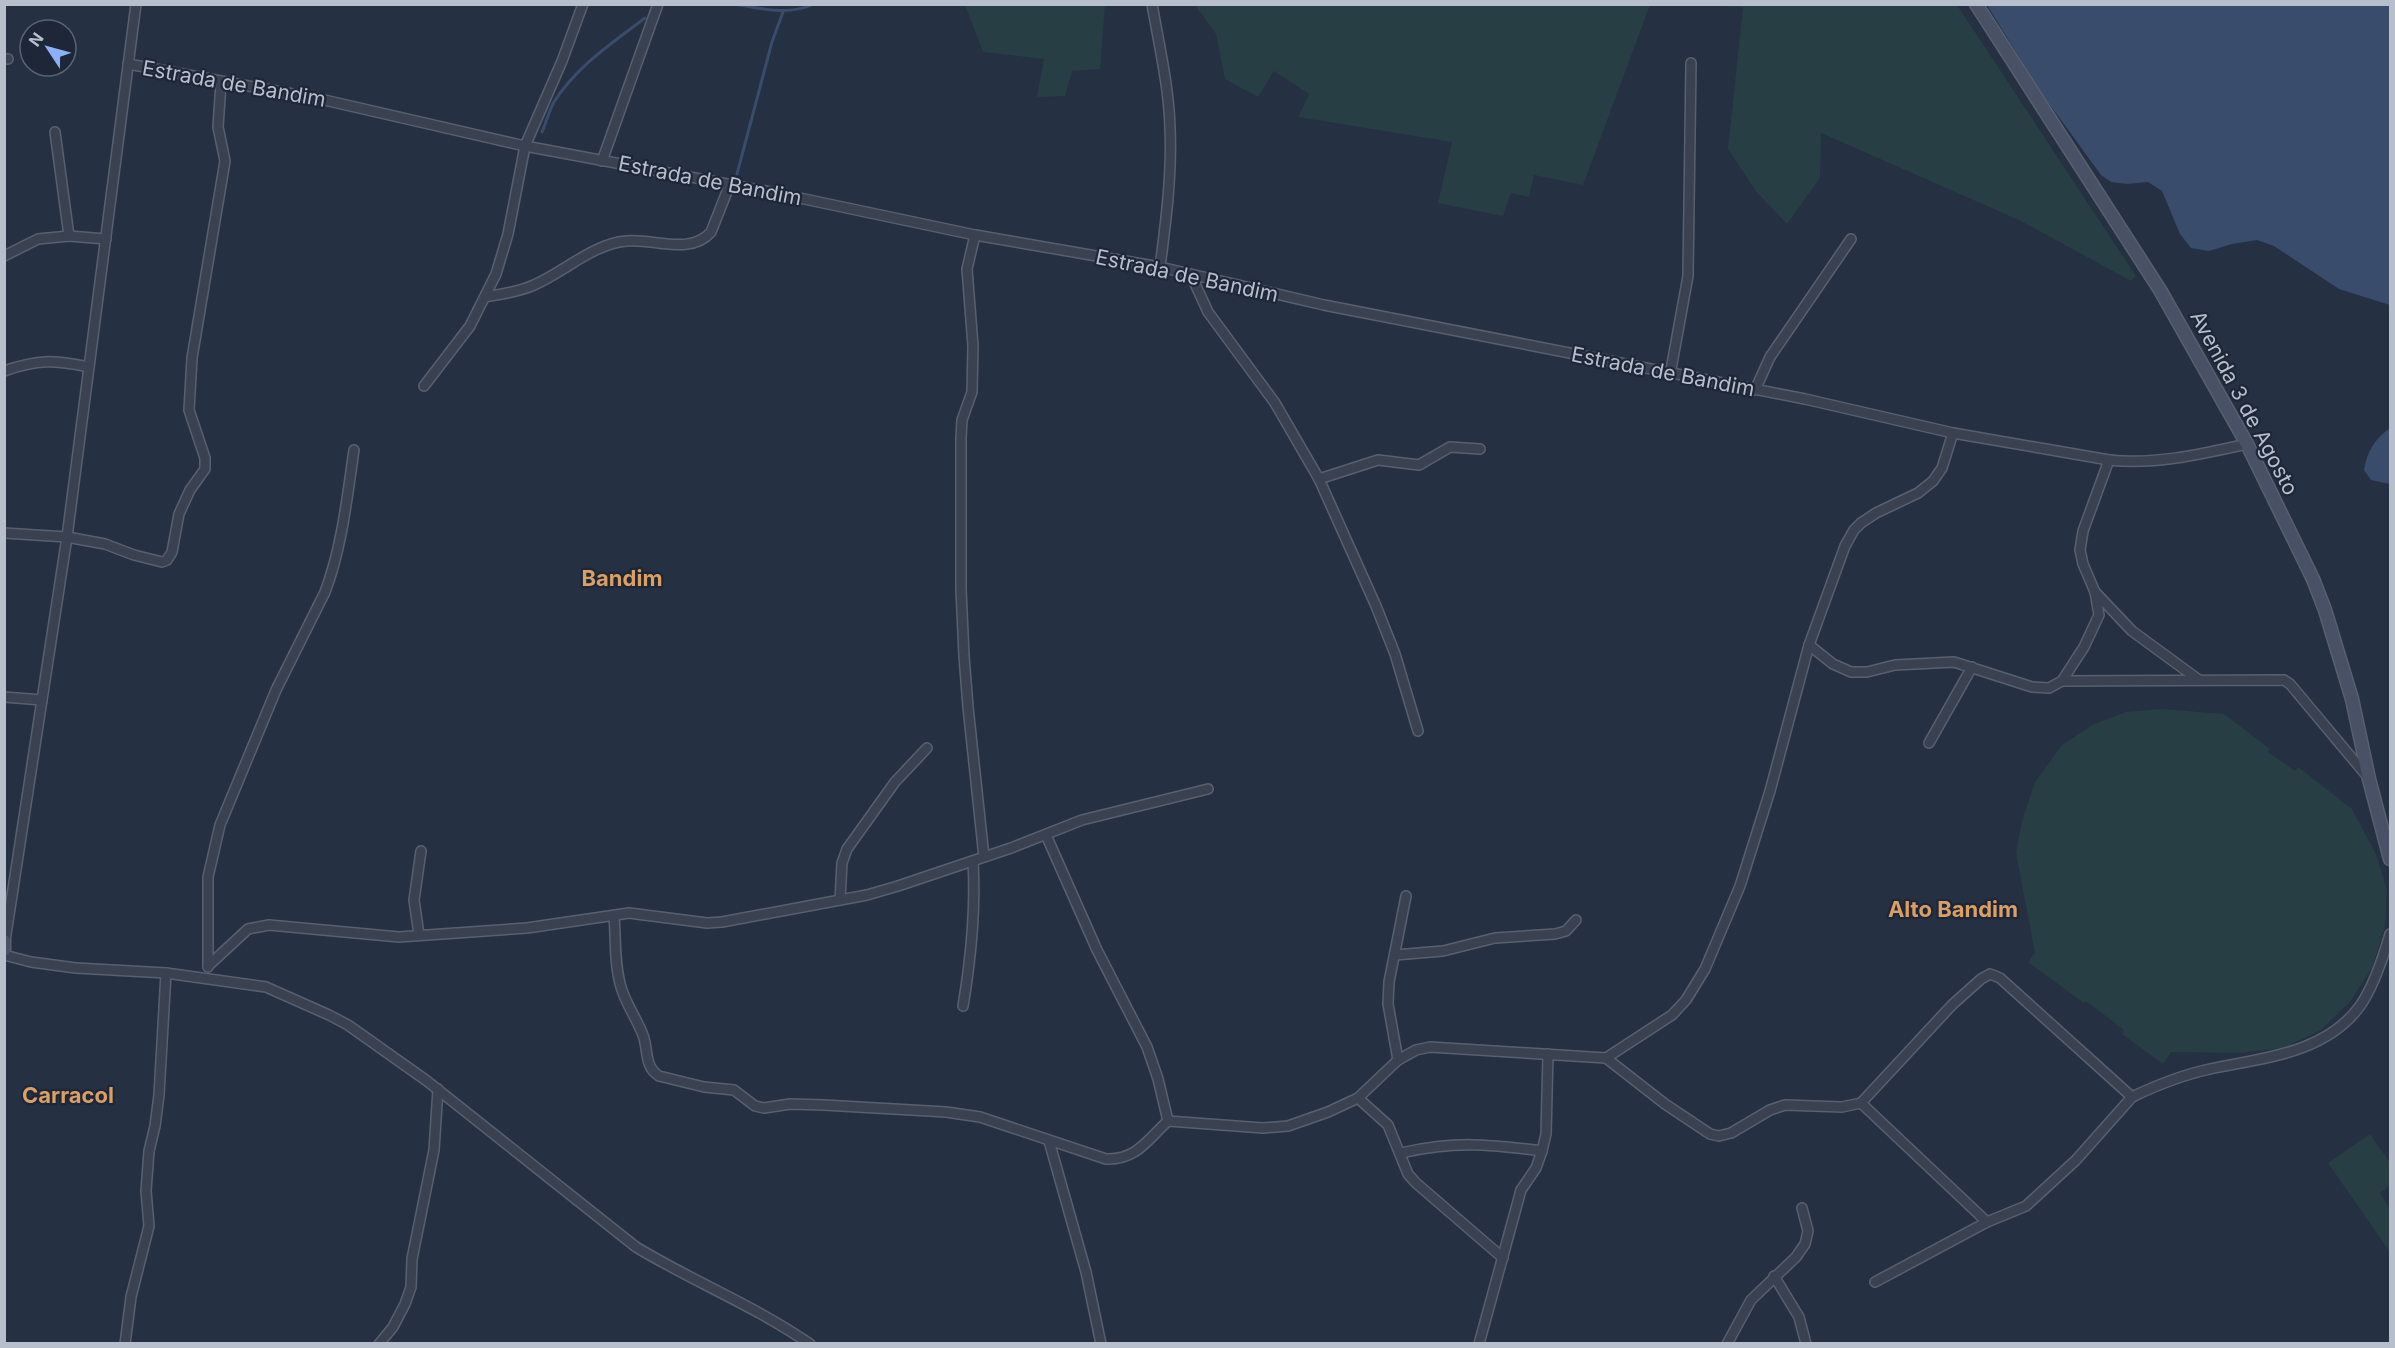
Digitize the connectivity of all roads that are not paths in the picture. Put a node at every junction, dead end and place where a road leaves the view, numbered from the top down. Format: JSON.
{"nodes":[{"id":1,"x":136,"y":4,"type":"edge"},
{"id":2,"x":583,"y":4,"type":"edge"},
{"id":3,"x":658,"y":4,"type":"edge"},
{"id":4,"x":1152,"y":4,"type":"edge"},
{"id":5,"x":1976,"y":4,"type":"edge"},
{"id":6,"x":1691,"y":63,"type":"dead end"},
{"id":7,"x":128,"y":64,"type":"junction"},
{"id":8,"x":221,"y":83,"type":"junction"},
{"id":9,"x":56,"y":132,"type":"dead end"},
{"id":10,"x":525,"y":146,"type":"junction"},
{"id":11,"x":602,"y":161,"type":"junction"},
{"id":12,"x":730,"y":183,"type":"junction"},
{"id":13,"x":975,"y":235,"type":"junction"},
{"id":14,"x":69,"y":236,"type":"junction"},
{"id":15,"x":106,"y":239,"type":"junction"},
{"id":16,"x":1851,"y":239,"type":"dead end"},
{"id":17,"x":4,"y":256,"type":"edge"},
{"id":18,"x":1160,"y":267,"type":"junction"},
{"id":19,"x":1191,"y":275,"type":"junction"},
{"id":20,"x":485,"y":297,"type":"junction"},
{"id":21,"x":89,"y":367,"type":"junction"},
{"id":22,"x":4,"y":371,"type":"edge"},
{"id":23,"x":1670,"y":375,"type":"junction"},
{"id":24,"x":424,"y":386,"type":"dead end"},
{"id":25,"x":1755,"y":390,"type":"junction"},
{"id":26,"x":1953,"y":433,"type":"junction"},
{"id":27,"x":2247,"y":444,"type":"junction"},
{"id":28,"x":1480,"y":449,"type":"dead end"},
{"id":29,"x":354,"y":450,"type":"dead end"},
{"id":30,"x":2109,"y":460,"type":"junction"},
{"id":31,"x":1319,"y":479,"type":"junction"},
{"id":32,"x":4,"y":533,"type":"edge"},
{"id":33,"x":67,"y":537,"type":"junction"},
{"id":34,"x":2095,"y":592,"type":"junction"},
{"id":35,"x":1809,"y":645,"type":"junction"},
{"id":36,"x":1972,"y":667,"type":"junction"},
{"id":37,"x":2199,"y":680,"type":"junction"},
{"id":38,"x":2062,"y":681,"type":"junction"},
{"id":39,"x":4,"y":697,"type":"edge"},
{"id":40,"x":42,"y":700,"type":"junction"},
{"id":41,"x":1418,"y":731,"type":"dead end"},
{"id":42,"x":1929,"y":743,"type":"dead end"},
{"id":43,"x":927,"y":748,"type":"dead end"},
{"id":44,"x":2369,"y":778,"type":"junction"},
{"id":45,"x":1208,"y":789,"type":"dead end"},
{"id":46,"x":1046,"y":835,"type":"junction"},
{"id":47,"x":421,"y":851,"type":"dead end"},
{"id":48,"x":984,"y":856,"type":"junction"},
{"id":49,"x":2391,"y":859,"type":"edge"},
{"id":50,"x":973,"y":861,"type":"junction"},
{"id":51,"x":1406,"y":896,"type":"dead end"},
{"id":52,"x":840,"y":900,"type":"junction"},
{"id":53,"x":614,"y":916,"type":"junction"},
{"id":54,"x":1576,"y":920,"type":"dead end"},
{"id":55,"x":2391,"y":934,"type":"edge"},
{"id":56,"x":419,"y":935,"type":"junction"},
{"id":57,"x":5,"y":941,"type":"edge"},
{"id":58,"x":4,"y":950,"type":"edge"},
{"id":59,"x":4,"y":955,"type":"edge"},
{"id":60,"x":1395,"y":955,"type":"junction"},
{"id":61,"x":208,"y":966,"type":"junction"},
{"id":62,"x":166,"y":973,"type":"junction"},
{"id":63,"x":208,"y":978,"type":"junction"},
{"id":64,"x":963,"y":1006,"type":"dead end"},
{"id":65,"x":1548,"y":1054,"type":"junction"},
{"id":66,"x":1606,"y":1058,"type":"junction"},
{"id":67,"x":1398,"y":1060,"type":"junction"},
{"id":68,"x":438,"y":1089,"type":"junction"},
{"id":69,"x":2132,"y":1097,"type":"junction"},
{"id":70,"x":1358,"y":1098,"type":"junction"},
{"id":71,"x":1861,"y":1103,"type":"junction"},
{"id":72,"x":1168,"y":1121,"type":"junction"},
{"id":73,"x":1049,"y":1141,"type":"junction"},
{"id":74,"x":1542,"y":1151,"type":"junction"},
{"id":75,"x":1401,"y":1153,"type":"junction"},
{"id":76,"x":1802,"y":1208,"type":"dead end"},
{"id":77,"x":1987,"y":1222,"type":"junction"},
{"id":78,"x":1503,"y":1258,"type":"junction"},
{"id":79,"x":1774,"y":1276,"type":"junction"},
{"id":80,"x":1875,"y":1282,"type":"dead end"},
{"id":81,"x":126,"y":1344,"type":"edge"},
{"id":82,"x":379,"y":1344,"type":"edge"},
{"id":83,"x":810,"y":1344,"type":"edge"},
{"id":84,"x":1101,"y":1344,"type":"edge"},
{"id":85,"x":1479,"y":1344,"type":"edge"},
{"id":86,"x":1727,"y":1344,"type":"edge"},
{"id":87,"x":1806,"y":1344,"type":"edge"}],
"edges":[{"from":1,"to":7,"type":"street"},
{"from":2,"to":10,"type":"street"},
{"from":3,"to":11,"type":"street"},
{"from":4,"to":18,"type":"street"},
{"from":5,"to":27,"type":"street","name":"Avenida 3 de Agosto"},
{"from":6,"to":23,"type":"street"},
{"from":7,"to":8,"type":"street","name":"Estrada de Bandim"},
{"from":7,"to":15,"type":"street"},
{"from":8,"to":10,"type":"street","name":"Estrada de Bandim"},
{"from":8,"to":33,"type":"street"},
{"from":9,"to":14,"type":"street"},
{"from":10,"to":11,"type":"street","name":"Estrada de Bandim"},
{"from":10,"to":20,"type":"street"},
{"from":11,"to":12,"type":"street","name":"Estrada de Bandim"},
{"from":12,"to":13,"type":"street","name":"Estrada de Bandim"},
{"from":12,"to":20,"type":"street"},
{"from":13,"to":18,"type":"street","name":"Estrada de Bandim"},
{"from":13,"to":48,"type":"street"},
{"from":14,"to":15,"type":"street"},
{"from":14,"to":17,"type":"street"},
{"from":15,"to":21,"type":"street"},
{"from":16,"to":25,"type":"street"},
{"from":18,"to":19,"type":"street","name":"Estrada de Bandim"},
{"from":19,"to":23,"type":"street","name":"Estrada de Bandim"},
{"from":19,"to":31,"type":"street"},
{"from":20,"to":24,"type":"street"},
{"from":21,"to":22,"type":"street"},
{"from":21,"to":33,"type":"street"},
{"from":23,"to":25,"type":"street","name":"Estrada de Bandim"},
{"from":25,"to":26,"type":"street","name":"Estrada de Bandim"},
{"from":26,"to":30,"type":"street","name":"Estrada de Bandim"},
{"from":26,"to":35,"type":"street"},
{"from":27,"to":30,"type":"street","name":"Estrada de Bandim"},
{"from":27,"to":44,"type":"street","name":"Avenida 3 de Agosto"},
{"from":28,"to":31,"type":"street"},
{"from":29,"to":61,"type":"street"},
{"from":30,"to":34,"type":"street"},
{"from":31,"to":41,"type":"street"},
{"from":32,"to":33,"type":"street"},
{"from":33,"to":40,"type":"street"},
{"from":34,"to":37,"type":"street"},
{"from":34,"to":38,"type":"street"},
{"from":35,"to":36,"type":"street"},
{"from":35,"to":66,"type":"street"},
{"from":36,"to":38,"type":"street"},
{"from":36,"to":42,"type":"street"},
{"from":37,"to":38,"type":"street"},
{"from":37,"to":44,"type":"street"},
{"from":39,"to":40,"type":"street"},
{"from":40,"to":57,"type":"street"},
{"from":43,"to":52,"type":"street"},
{"from":44,"to":49,"type":"street","name":"Avenida 3 de Agosto"},
{"from":45,"to":46,"type":"street"},
{"from":46,"to":48,"type":"street"},
{"from":46,"to":72,"type":"street"},
{"from":47,"to":56,"type":"street"},
{"from":48,"to":50,"type":"street"},
{"from":50,"to":52,"type":"street"},
{"from":50,"to":64,"type":"street"},
{"from":51,"to":60,"type":"street"},
{"from":52,"to":53,"type":"street"},
{"from":53,"to":56,"type":"street"},
{"from":53,"to":73,"type":"street"},
{"from":54,"to":60,"type":"street"},
{"from":55,"to":69,"type":"street"},
{"from":56,"to":61,"type":"street"},
{"from":57,"to":58,"type":"street"},
{"from":59,"to":62,"type":"street"},
{"from":60,"to":67,"type":"street"},
{"from":61,"to":63,"type":"street"},
{"from":62,"to":63,"type":"street"},
{"from":62,"to":81,"type":"street"},
{"from":63,"to":68,"type":"street"},
{"from":65,"to":66,"type":"street"},
{"from":65,"to":67,"type":"street"},
{"from":65,"to":74,"type":"street"},
{"from":66,"to":71,"type":"street"},
{"from":67,"to":70,"type":"street"},
{"from":68,"to":82,"type":"street"},
{"from":68,"to":83,"type":"street"},
{"from":69,"to":71,"type":"street"},
{"from":69,"to":77,"type":"street"},
{"from":70,"to":72,"type":"street"},
{"from":70,"to":75,"type":"street"},
{"from":71,"to":77,"type":"street"},
{"from":72,"to":73,"type":"street"},
{"from":73,"to":84,"type":"street"},
{"from":74,"to":75,"type":"street"},
{"from":74,"to":78,"type":"street"},
{"from":75,"to":78,"type":"street"},
{"from":76,"to":79,"type":"street"},
{"from":77,"to":80,"type":"street"},
{"from":78,"to":85,"type":"street"},
{"from":79,"to":86,"type":"street"},
{"from":79,"to":87,"type":"street"}]}
